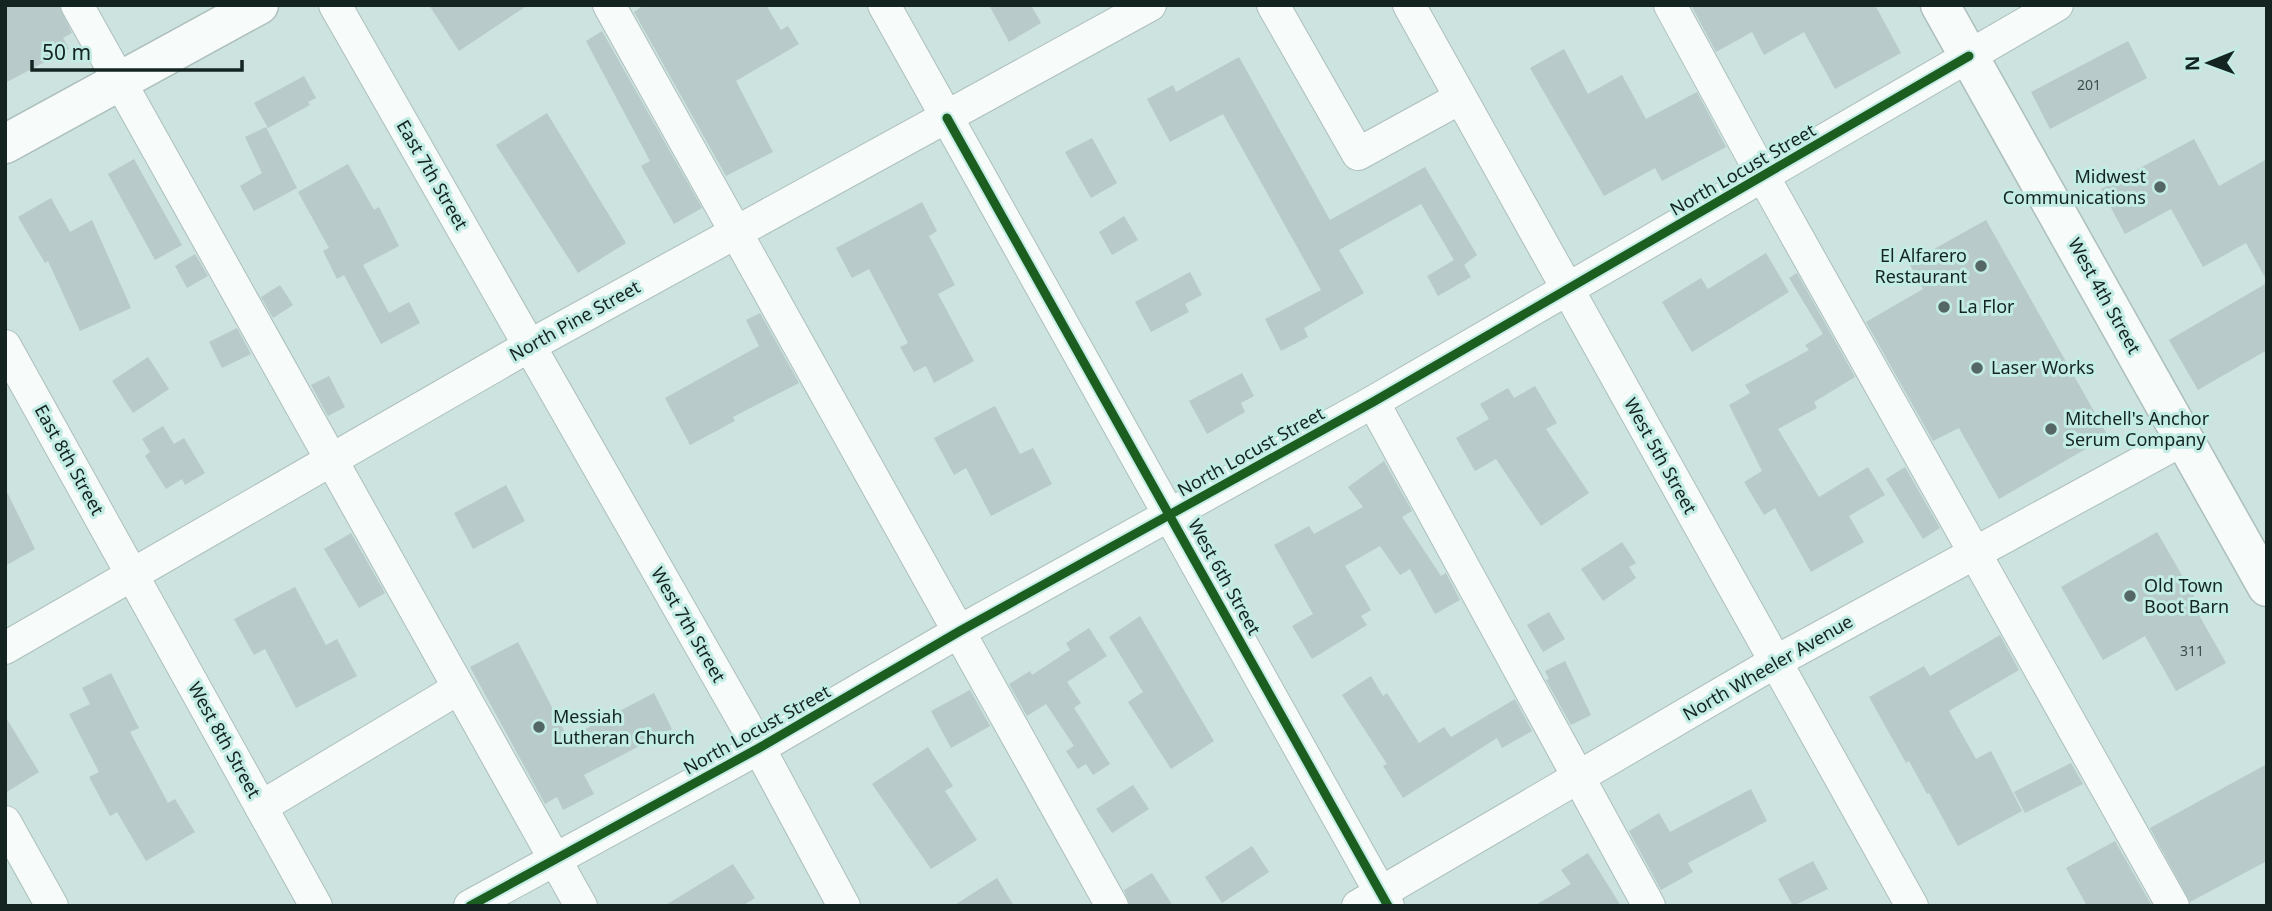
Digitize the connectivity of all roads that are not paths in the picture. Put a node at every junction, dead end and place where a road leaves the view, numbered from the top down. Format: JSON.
{"nodes":[{"id":1,"x":77,"y":5,"type":"edge"},
{"id":2,"x":259,"y":5,"type":"edge"},
{"id":3,"x":335,"y":5,"type":"edge"},
{"id":4,"x":609,"y":5,"type":"edge"},
{"id":5,"x":884,"y":5,"type":"edge"},
{"id":6,"x":1273,"y":5,"type":"edge"},
{"id":7,"x":1409,"y":5,"type":"edge"},
{"id":8,"x":1670,"y":5,"type":"edge"},
{"id":9,"x":1940,"y":5,"type":"edge"},
{"id":10,"x":2057,"y":5,"type":"edge"},
{"id":11,"x":1148,"y":6,"type":"edge"},
{"id":12,"x":1969,"y":56,"type":"junction"},
{"id":13,"x":120,"y":81,"type":"junction"},
{"id":14,"x":1461,"y":98,"type":"junction"},
{"id":15,"x":947,"y":118,"type":"junction"},
{"id":16,"x":5,"y":144,"type":"edge"},
{"id":17,"x":1763,"y":176,"type":"junction"},
{"id":18,"x":736,"y":233,"type":"junction"},
{"id":19,"x":1568,"y":290,"type":"junction"},
{"id":20,"x":5,"y":346,"type":"edge"},
{"id":21,"x":529,"y":346,"type":"junction"},
{"id":22,"x":1373,"y":402,"type":"junction"},
{"id":23,"x":2184,"y":439,"type":"junction"},
{"id":24,"x":331,"y":459,"type":"junction"},
{"id":25,"x":1171,"y":514,"type":"junction"},
{"id":26,"x":1975,"y":553,"type":"junction"},
{"id":27,"x":132,"y":575,"type":"junction"},
{"id":28,"x":2267,"y":587,"type":"edge"},
{"id":29,"x":960,"y":631,"type":"junction"},
{"id":30,"x":5,"y":648,"type":"edge"},
{"id":31,"x":1776,"y":662,"type":"junction"},
{"id":32,"x":459,"y":688,"type":"junction"},
{"id":33,"x":758,"y":748,"type":"junction"},
{"id":34,"x":1578,"y":777,"type":"junction"},
{"id":35,"x":261,"y":807,"type":"junction"},
{"id":36,"x":5,"y":822,"type":"edge"},
{"id":37,"x":555,"y":860,"type":"junction"},
{"id":38,"x":1376,"y":901,"type":"edge"},
{"id":39,"x":52,"y":906,"type":"edge"},
{"id":40,"x":316,"y":906,"type":"edge"},
{"id":41,"x":470,"y":906,"type":"edge"},
{"id":42,"x":581,"y":906,"type":"edge"},
{"id":43,"x":844,"y":906,"type":"edge"},
{"id":44,"x":1112,"y":906,"type":"edge"},
{"id":45,"x":1649,"y":906,"type":"edge"},
{"id":46,"x":1912,"y":906,"type":"edge"},
{"id":47,"x":2173,"y":906,"type":"edge"}],
"edges":[{"from":1,"to":13,"type":"street"},
{"from":2,"to":13,"type":"main road"},
{"from":3,"to":21,"type":"street","name":"East 7th Street"},
{"from":4,"to":18,"type":"street"},
{"from":5,"to":15,"type":"street","name":"West 6th Street"},
{"from":6,"to":14,"type":"street"},
{"from":7,"to":14,"type":"street","name":"West 5th Street"},
{"from":8,"to":17,"type":"street"},
{"from":9,"to":12,"type":"main road","name":"West 4th Street"},
{"from":10,"to":12,"type":"street","name":"North Locust Street"},
{"from":11,"to":15,"type":"street","name":"North Pine Street"},
{"from":12,"to":17,"type":"street","name":"North Locust Street"},
{"from":12,"to":23,"type":"main road","name":"West 4th Street"},
{"from":13,"to":16,"type":"main road"},
{"from":13,"to":24,"type":"street"},
{"from":14,"to":19,"type":"street","name":"West 5th Street"},
{"from":15,"to":18,"type":"street","name":"North Pine Street"},
{"from":15,"to":25,"type":"street","name":"West 6th Street"},
{"from":17,"to":19,"type":"street","name":"North Locust Street"},
{"from":17,"to":26,"type":"street"},
{"from":18,"to":21,"type":"street","name":"North Pine Street"},
{"from":18,"to":29,"type":"street"},
{"from":19,"to":22,"type":"street","name":"North Locust Street"},
{"from":19,"to":31,"type":"street","name":"West 5th Street"},
{"from":20,"to":27,"type":"street","name":"East 8th Street"},
{"from":21,"to":24,"type":"street","name":"North Pine Street"},
{"from":21,"to":33,"type":"street","name":"West 7th Street"},
{"from":22,"to":25,"type":"street","name":"North Locust Street"},
{"from":22,"to":34,"type":"street"},
{"from":23,"to":26,"type":"street","name":"North Wheeler Avenue"},
{"from":23,"to":28,"type":"main road","name":"West 4th Street"},
{"from":24,"to":27,"type":"street","name":"North Pine Street"},
{"from":24,"to":32,"type":"street"},
{"from":25,"to":29,"type":"street","name":"North Locust Street"},
{"from":25,"to":38,"type":"street","name":"West 6th Street"},
{"from":26,"to":31,"type":"street","name":"North Wheeler Avenue"},
{"from":26,"to":47,"type":"street"},
{"from":27,"to":30,"type":"street","name":"North Pine Street"},
{"from":27,"to":35,"type":"street","name":"West 8th Street"},
{"from":29,"to":33,"type":"street","name":"North Locust Street"},
{"from":29,"to":44,"type":"street"},
{"from":31,"to":34,"type":"street","name":"North Wheeler Avenue"},
{"from":31,"to":46,"type":"street","name":"West 5th Street"},
{"from":32,"to":35,"type":"street"},
{"from":32,"to":37,"type":"street"},
{"from":33,"to":37,"type":"street","name":"North Locust Street"},
{"from":33,"to":43,"type":"street","name":"West 7th Street"},
{"from":34,"to":38,"type":"street","name":"North Wheeler Avenue"},
{"from":34,"to":45,"type":"street"},
{"from":35,"to":40,"type":"street","name":"West 8th Street"},
{"from":36,"to":39,"type":"street"},
{"from":37,"to":41,"type":"street","name":"North Locust Street"},
{"from":37,"to":42,"type":"street"}]}
